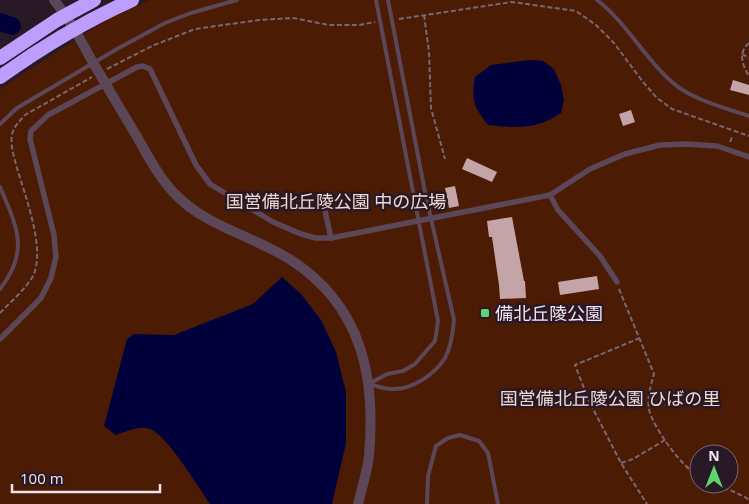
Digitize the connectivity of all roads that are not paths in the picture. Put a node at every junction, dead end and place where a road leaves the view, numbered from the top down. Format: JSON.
{"nodes":[{"id":1,"x":54,"y":0,"type":"edge"},
{"id":2,"x":94,"y":0,"type":"edge"},
{"id":3,"x":132,"y":0,"type":"edge"},
{"id":4,"x":237,"y":0,"type":"edge"},
{"id":5,"x":376,"y":0,"type":"edge"},
{"id":6,"x":388,"y":0,"type":"edge"},
{"id":7,"x":597,"y":0,"type":"edge"},
{"id":8,"x":0,"y":58,"type":"edge"},
{"id":9,"x":0,"y":77,"type":"edge"},
{"id":10,"x":749,"y":116,"type":"edge"},
{"id":11,"x":0,"y":124,"type":"edge"},
{"id":12,"x":749,"y":157,"type":"edge"},
{"id":13,"x":0,"y":187,"type":"edge"},
{"id":14,"x":550,"y":196,"type":"junction"},
{"id":15,"x":322,"y":197,"type":"dead end"},
{"id":16,"x":331,"y":238,"type":"junction"},
{"id":17,"x":616,"y":282,"type":"road end"},
{"id":18,"x":0,"y":289,"type":"edge"},
{"id":19,"x":0,"y":339,"type":"edge"},
{"id":20,"x":369,"y":384,"type":"junction"},
{"id":21,"x":358,"y":504,"type":"edge"},
{"id":22,"x":427,"y":504,"type":"edge"},
{"id":23,"x":498,"y":504,"type":"edge"}],
"edges":[{"from":1,"to":20,"type":"street"},
{"from":2,"to":8,"type":"highway"},
{"from":3,"to":9,"type":"highway"},
{"from":4,"to":11,"type":"lane"},
{"from":5,"to":20,"type":"lane"},
{"from":6,"to":20,"type":"lane"},
{"from":7,"to":10,"type":"lane"},
{"from":12,"to":14,"type":"street"},
{"from":13,"to":18,"type":"lane"},
{"from":14,"to":16,"type":"street"},
{"from":14,"to":17,"type":"street"},
{"from":15,"to":16,"type":"street"},
{"from":16,"to":19,"type":"street"},
{"from":20,"to":21,"type":"street"},
{"from":22,"to":23,"type":"lane"}]}
